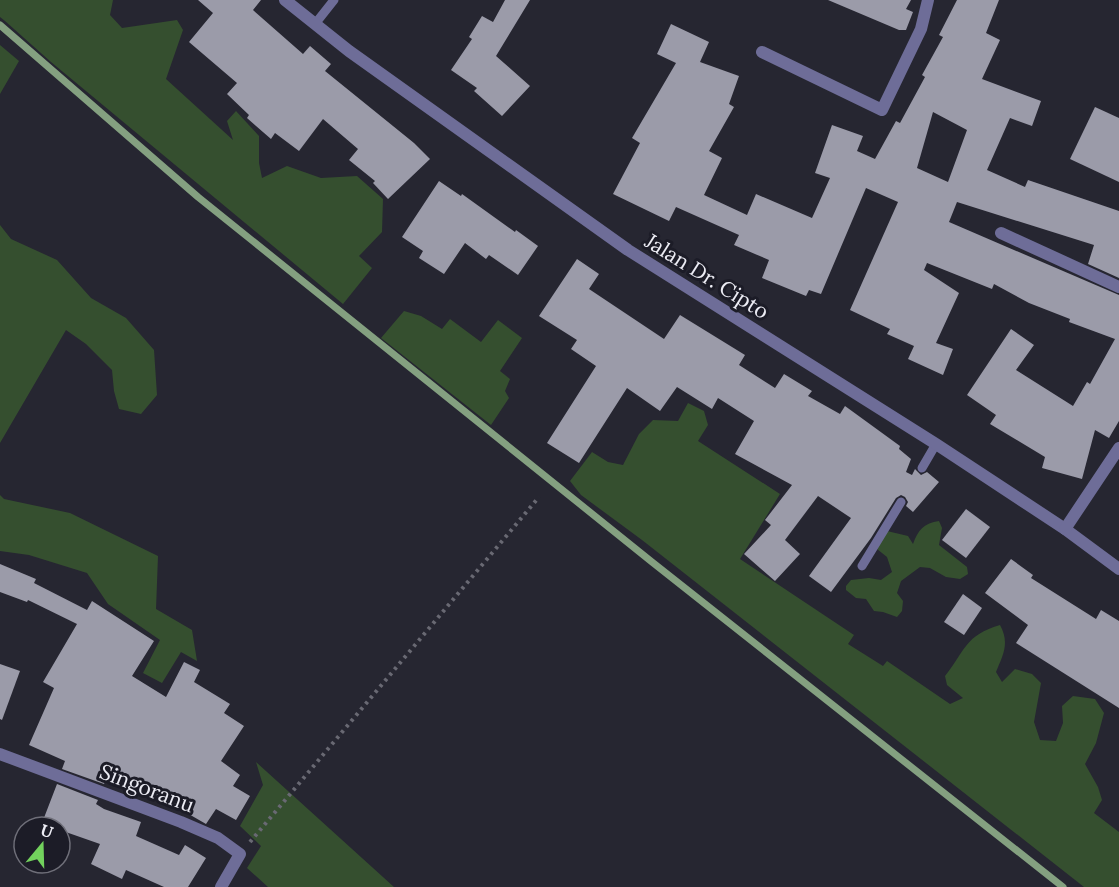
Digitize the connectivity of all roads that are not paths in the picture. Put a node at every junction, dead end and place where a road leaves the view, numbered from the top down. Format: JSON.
{"nodes":[{"id":1,"x":285,"y":0,"type":"edge"},
{"id":2,"x":334,"y":0,"type":"edge"},
{"id":3,"x":928,"y":0,"type":"edge"},
{"id":4,"x":315,"y":24,"type":"junction"},
{"id":5,"x":762,"y":52,"type":"dead end"},
{"id":6,"x":1001,"y":233,"type":"dead end"},
{"id":7,"x":1119,"y":287,"type":"edge"},
{"id":8,"x":936,"y":444,"type":"junction"},
{"id":9,"x":1119,"y":448,"type":"edge"},
{"id":10,"x":922,"y":468,"type":"dead end"},
{"id":11,"x":901,"y":502,"type":"dead end"},
{"id":12,"x":1065,"y":529,"type":"junction"},
{"id":13,"x":862,"y":566,"type":"dead end"},
{"id":14,"x":1119,"y":569,"type":"edge"},
{"id":15,"x":0,"y":754,"type":"edge"},
{"id":16,"x":221,"y":887,"type":"edge"}],
"edges":[{"from":1,"to":4,"type":"street","name":"Jalan Dr. Cipto"},
{"from":2,"to":4,"type":"lane"},
{"from":3,"to":5,"type":"street"},
{"from":4,"to":8,"type":"street","name":"Jalan Dr. Cipto"},
{"from":6,"to":7,"type":"street"},
{"from":8,"to":10,"type":"lane"},
{"from":8,"to":12,"type":"street","name":"Jalan Dr. Cipto"},
{"from":9,"to":12,"type":"street"},
{"from":11,"to":13,"type":"lane"},
{"from":12,"to":14,"type":"street","name":"Jalan Dr. Cipto"},
{"from":15,"to":16,"type":"street","name":"Singoranu"}]}
